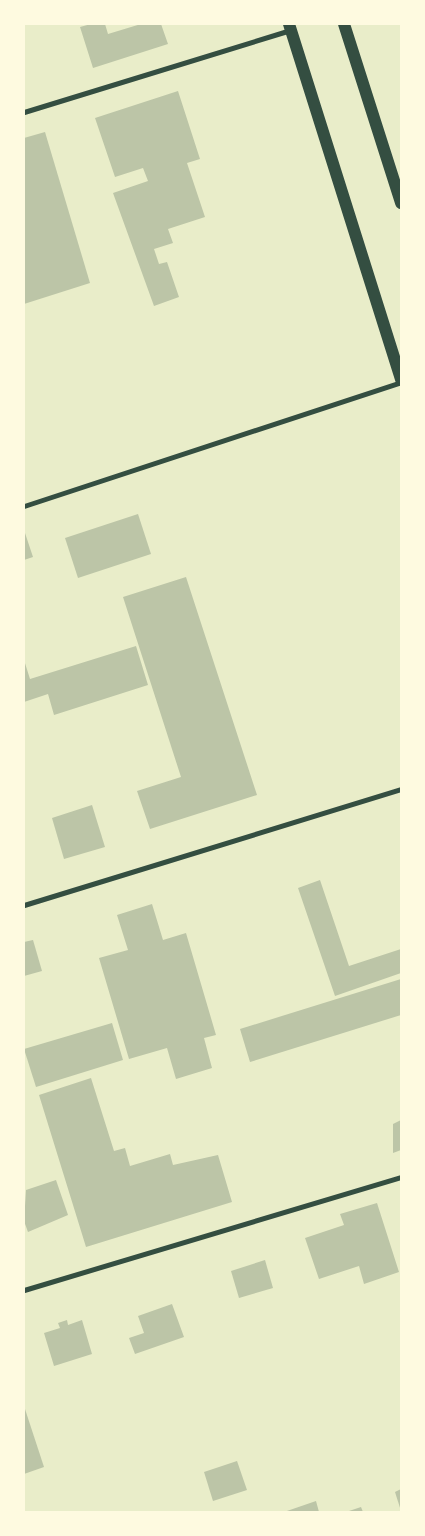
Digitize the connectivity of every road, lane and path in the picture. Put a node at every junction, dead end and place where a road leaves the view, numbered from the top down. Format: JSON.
{"nodes":[{"id":1,"x":344,"y":24,"type":"edge"},
{"id":2,"x":290,"y":27,"type":"edge"},
{"id":3,"x":24,"y":112,"type":"edge"},
{"id":4,"x":401,"y":203,"type":"edge"},
{"id":5,"x":401,"y":381,"type":"edge"},
{"id":6,"x":24,"y":506,"type":"edge"},
{"id":7,"x":401,"y":789,"type":"edge"},
{"id":8,"x":24,"y":905,"type":"edge"},
{"id":9,"x":401,"y":1177,"type":"edge"},
{"id":10,"x":24,"y":1290,"type":"edge"}],
"edges":[{"from":1,"to":4,"type":"main road"},
{"from":2,"to":3,"type":"street"},
{"from":2,"to":5,"type":"main road"},
{"from":5,"to":6,"type":"street"},
{"from":7,"to":8,"type":"street"},
{"from":9,"to":10,"type":"street"}]}
